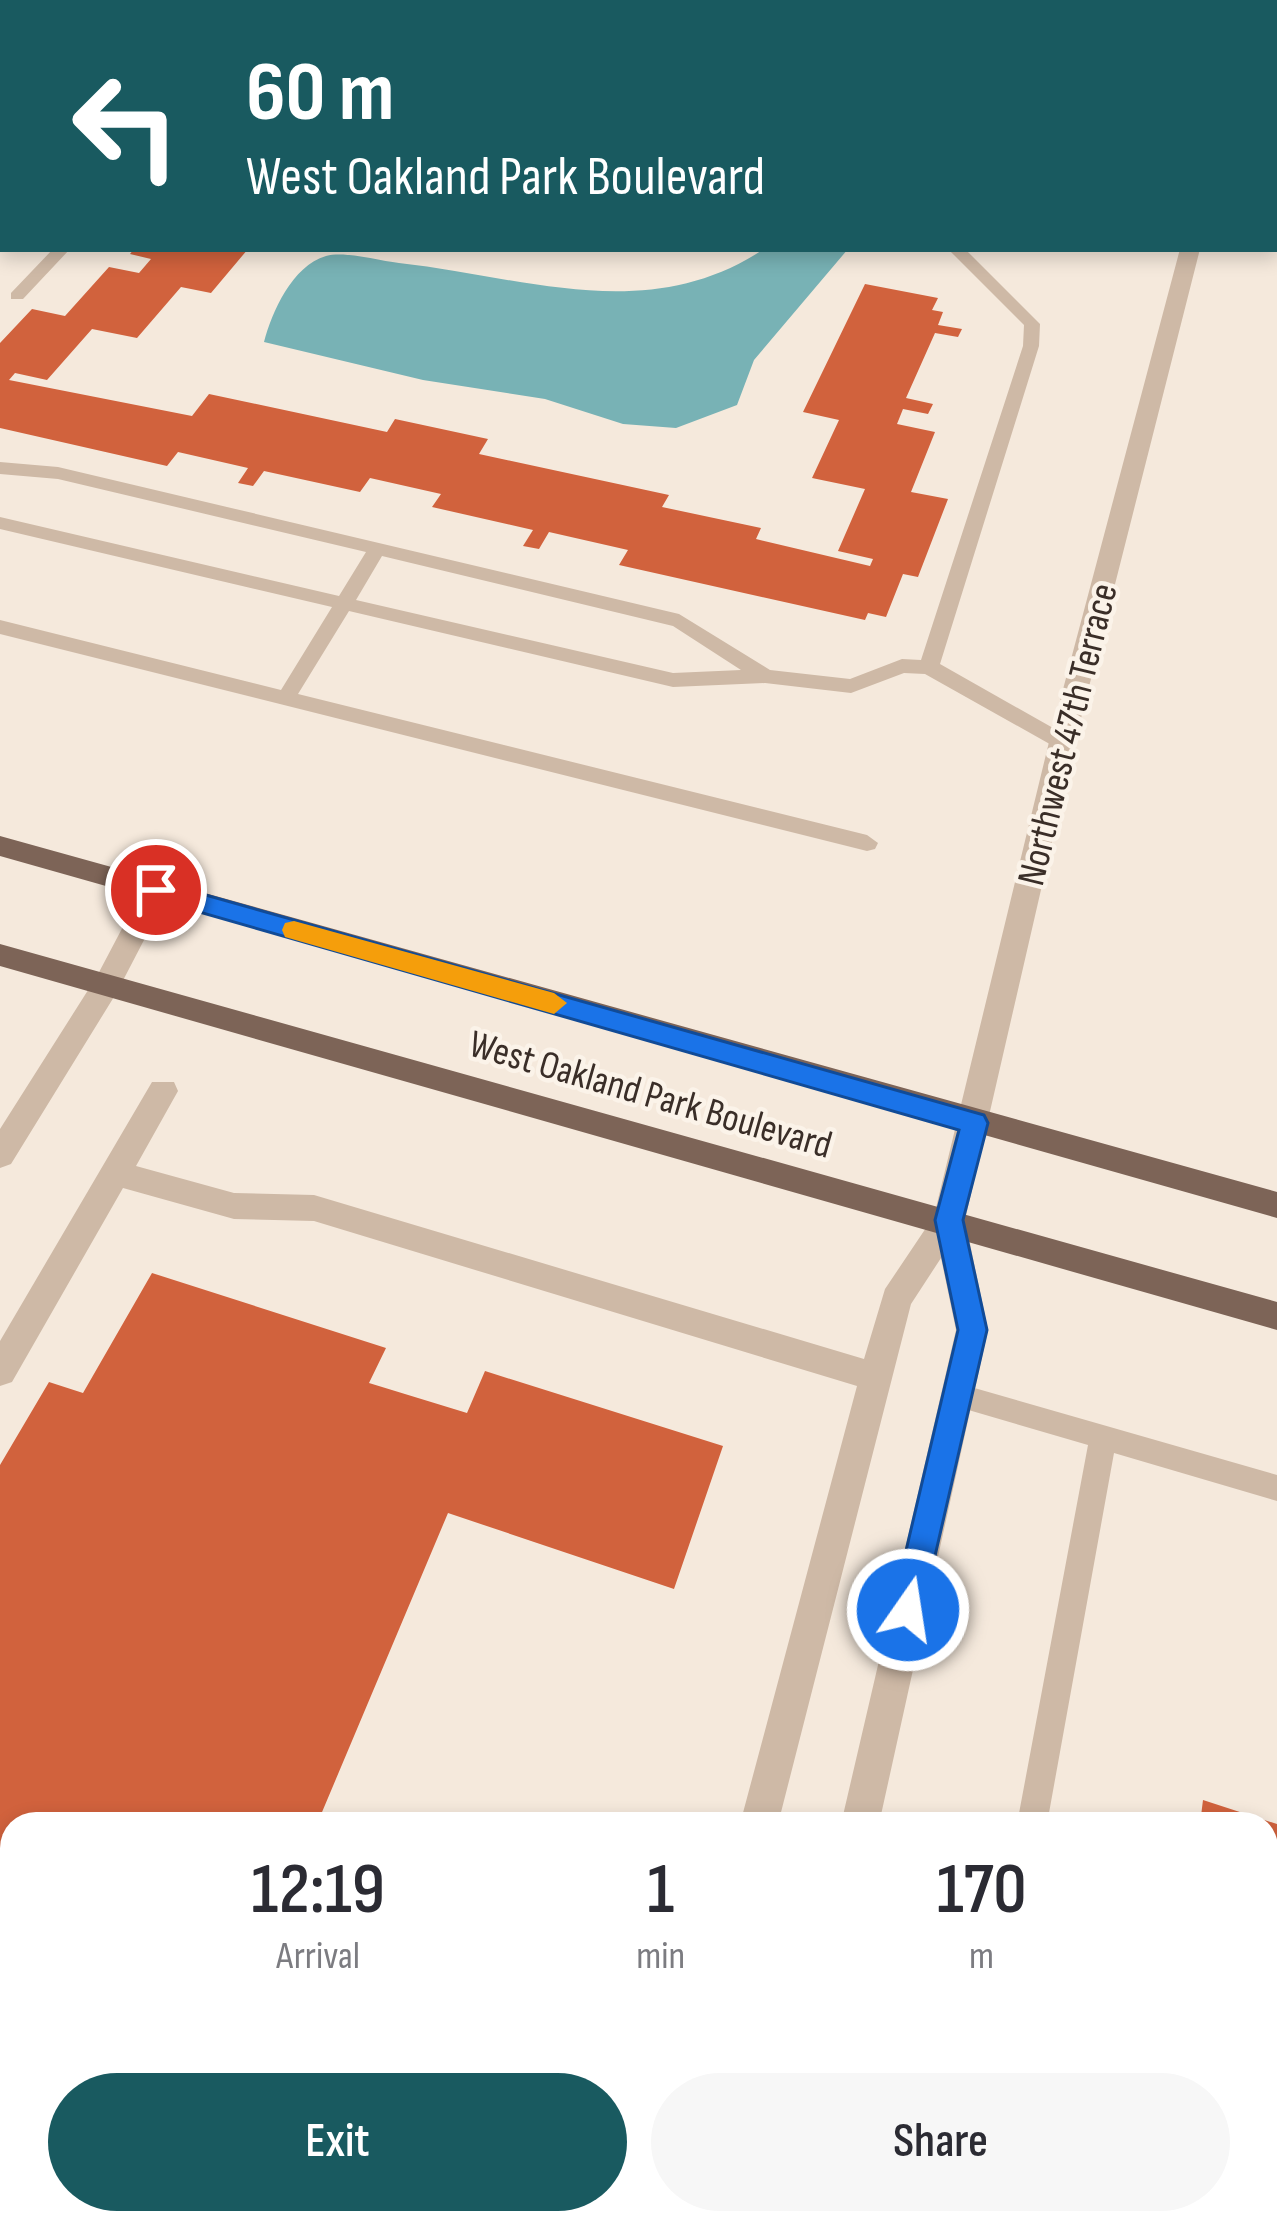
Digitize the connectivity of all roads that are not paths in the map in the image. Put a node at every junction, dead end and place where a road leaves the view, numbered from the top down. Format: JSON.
{"nodes":[{"id":1,"x":59,"y":252,"type":"edge"},
{"id":2,"x":959,"y":252,"type":"edge"},
{"id":3,"x":1189,"y":252,"type":"edge"},
{"id":4,"x":16,"y":296,"type":"dead end"},
{"id":5,"x":0,"y":468,"type":"edge"},
{"id":6,"x":0,"y":523,"type":"edge"},
{"id":7,"x":376,"y":549,"type":"junction"},
{"id":8,"x":344,"y":603,"type":"junction"},
{"id":9,"x":0,"y":628,"type":"edge"},
{"id":10,"x":929,"y":667,"type":"junction"},
{"id":11,"x":765,"y":676,"type":"junction"},
{"id":12,"x":286,"y":698,"type":"junction"},
{"id":13,"x":1062,"y":742,"type":"junction"},
{"id":14,"x":867,"y":843,"type":"dead end"},
{"id":15,"x":0,"y":846,"type":"edge"},
{"id":16,"x":156,"y":890,"type":"junction"},
{"id":17,"x":0,"y":956,"type":"edge"},
{"id":18,"x":107,"y":984,"type":"junction"},
{"id":19,"x":163,"y":1091,"type":"dead end"},
{"id":20,"x":974,"y":1123,"type":"junction"},
{"id":21,"x":4,"y":1141,"type":"edge"},
{"id":22,"x":112,"y":1172,"type":"junction"},
{"id":23,"x":1277,"y":1205,"type":"edge"},
{"id":24,"x":949,"y":1220,"type":"junction"},
{"id":25,"x":1277,"y":1316,"type":"edge"},
{"id":26,"x":0,"y":1371,"type":"edge"},
{"id":27,"x":879,"y":1378,"type":"junction"},
{"id":28,"x":957,"y":1395,"type":"junction"},
{"id":29,"x":1103,"y":1437,"type":"junction"},
{"id":30,"x":1277,"y":1488,"type":"edge"},
{"id":31,"x":762,"y":1812,"type":"edge"},
{"id":32,"x":863,"y":1812,"type":"edge"},
{"id":33,"x":1034,"y":1812,"type":"edge"}],
"edges":[{"from":1,"to":4,"type":"lane"},
{"from":2,"to":10,"type":"lane"},
{"from":3,"to":13,"type":"street","name":"Northwest 47th Terrace"},
{"from":5,"to":7,"type":"lane"},
{"from":6,"to":8,"type":"lane"},
{"from":7,"to":8,"type":"lane"},
{"from":7,"to":11,"type":"lane"},
{"from":8,"to":11,"type":"lane"},
{"from":8,"to":12,"type":"lane"},
{"from":9,"to":12,"type":"lane"},
{"from":10,"to":11,"type":"lane"},
{"from":10,"to":13,"type":"lane"},
{"from":12,"to":14,"type":"lane"},
{"from":13,"to":20,"type":"street","name":"Northwest 47th Terrace"},
{"from":15,"to":16,"type":"main road","name":"West Oakland Park Boulevard"},
{"from":16,"to":18,"type":"street"},
{"from":16,"to":20,"type":"main road","name":"West Oakland Park Boulevard"},
{"from":17,"to":18,"type":"main road","name":"West Oakland Park Boulevard"},
{"from":18,"to":21,"type":"street"},
{"from":18,"to":24,"type":"main road","name":"West Oakland Park Boulevard"},
{"from":19,"to":22,"type":"street"},
{"from":20,"to":23,"type":"main road","name":"West Oakland Park Boulevard"},
{"from":20,"to":24,"type":"street","name":"Northwest 47th Terrace"},
{"from":22,"to":26,"type":"street"},
{"from":22,"to":27,"type":"street"},
{"from":24,"to":25,"type":"main road","name":"West Oakland Park Boulevard"},
{"from":24,"to":27,"type":"street","name":"Northwest 47th Terrace"},
{"from":24,"to":28,"type":"street","name":"Northwest 47th Terrace"},
{"from":27,"to":31,"type":"street","name":"Northwest 47th Terrace"},
{"from":28,"to":29,"type":"lane"},
{"from":28,"to":32,"type":"street","name":"Northwest 47th Terrace"},
{"from":29,"to":30,"type":"lane"},
{"from":29,"to":33,"type":"lane"}]}
